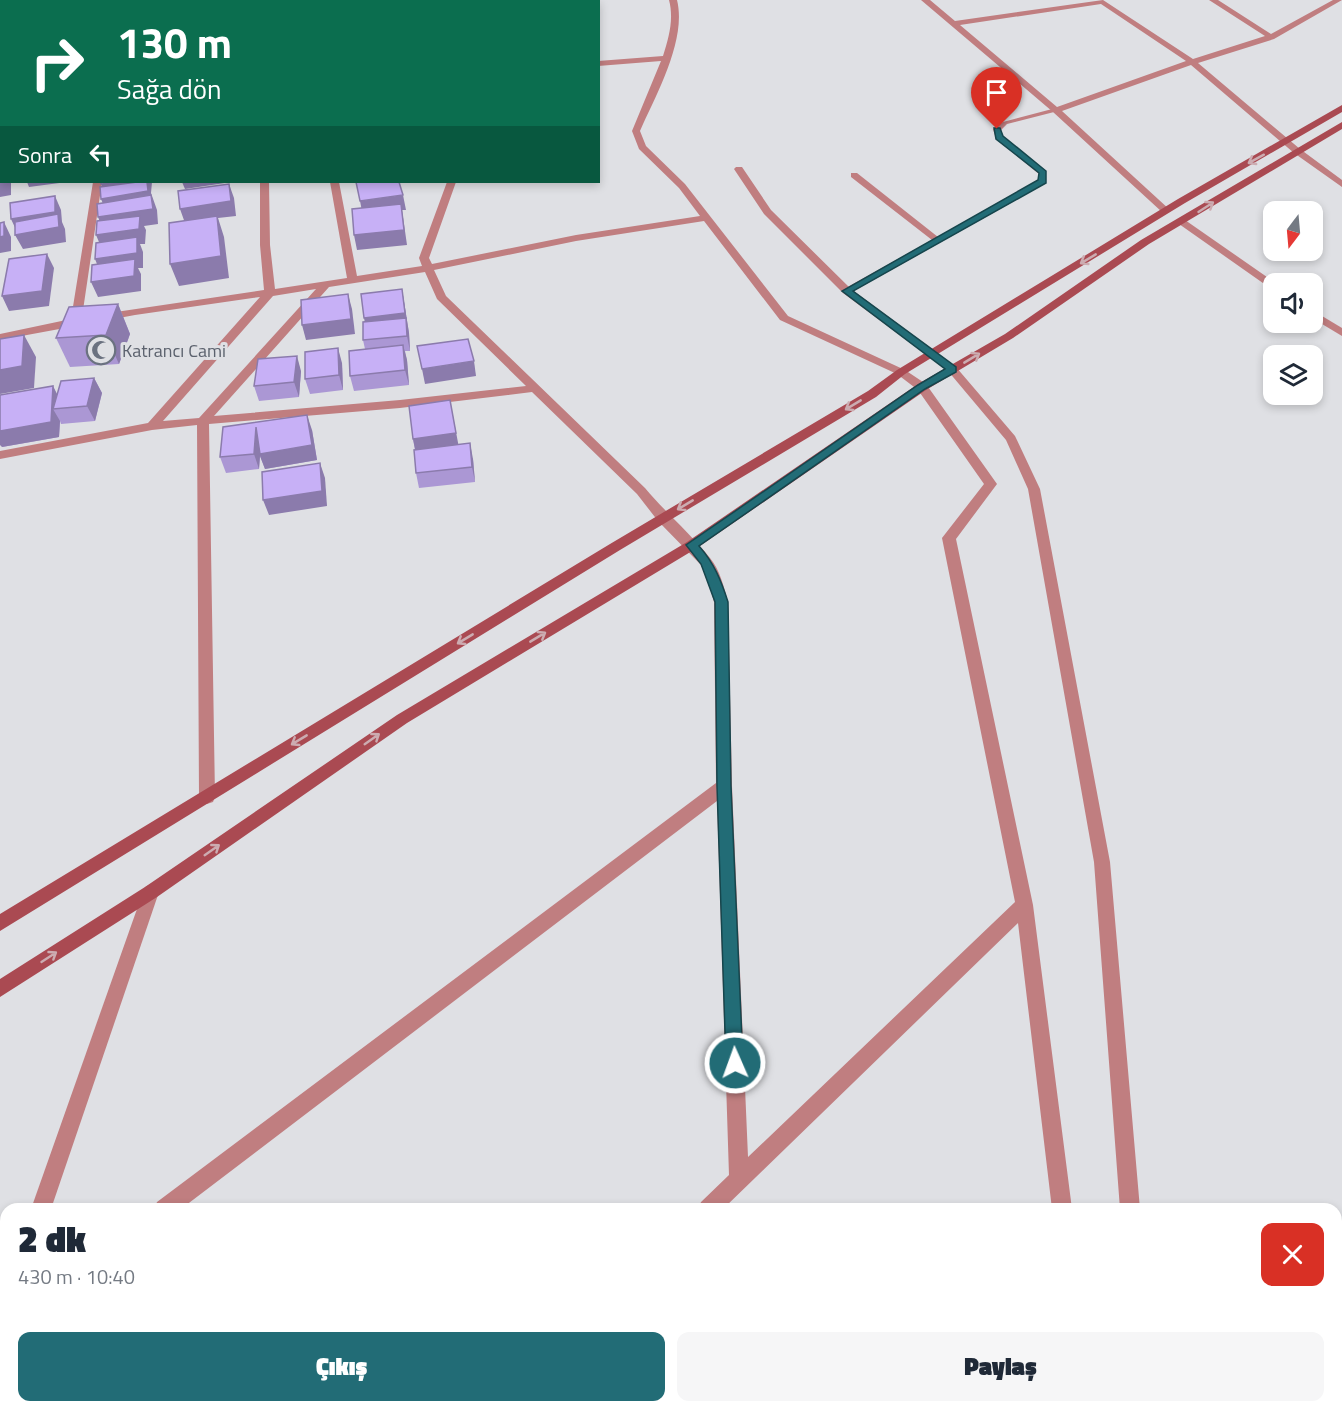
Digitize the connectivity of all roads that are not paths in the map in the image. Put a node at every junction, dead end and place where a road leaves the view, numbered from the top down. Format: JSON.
{"nodes":[{"id":1,"x":673,"y":0,"type":"edge"},
{"id":2,"x":925,"y":0,"type":"edge"},
{"id":3,"x":1214,"y":0,"type":"edge"},
{"id":4,"x":1103,"y":1,"type":"edge"},
{"id":5,"x":1333,"y":1,"type":"edge"},
{"id":6,"x":954,"y":24,"type":"junction"},
{"id":7,"x":1270,"y":37,"type":"junction"},
{"id":8,"x":665,"y":58,"type":"junction"},
{"id":9,"x":1192,"y":62,"type":"junction"},
{"id":10,"x":600,"y":64,"type":"edge"},
{"id":11,"x":1342,"y":108,"type":"edge"},
{"id":12,"x":1056,"y":110,"type":"junction"},
{"id":13,"x":1342,"y":124,"type":"edge"},
{"id":14,"x":1287,"y":142,"type":"junction"},
{"id":15,"x":1298,"y":151,"type":"junction"},
{"id":16,"x":739,"y":169,"type":"dead end"},
{"id":17,"x":854,"y":174,"type":"dead end"},
{"id":18,"x":97,"y":183,"type":"edge"},
{"id":19,"x":264,"y":183,"type":"edge"},
{"id":20,"x":334,"y":183,"type":"edge"},
{"id":21,"x":451,"y":183,"type":"edge"},
{"id":22,"x":1342,"y":184,"type":"edge"},
{"id":23,"x":1165,"y":210,"type":"junction"},
{"id":24,"x":706,"y":218,"type":"junction"},
{"id":25,"x":1182,"y":222,"type":"junction"},
{"id":26,"x":938,"y":241,"type":"junction"},
{"id":27,"x":428,"y":268,"type":"junction"},
{"id":28,"x":1263,"y":278,"type":"edge"},
{"id":29,"x":353,"y":281,"type":"junction"},
{"id":30,"x":324,"y":286,"type":"junction"},
{"id":31,"x":847,"y":291,"type":"junction"},
{"id":32,"x":270,"y":293,"type":"junction"},
{"id":33,"x":76,"y":320,"type":"junction"},
{"id":34,"x":1323,"y":320,"type":"edge"},
{"id":35,"x":1342,"y":333,"type":"edge"},
{"id":36,"x":0,"y":337,"type":"edge"},
{"id":37,"x":929,"y":354,"type":"junction"},
{"id":38,"x":952,"y":369,"type":"junction"},
{"id":39,"x":901,"y":372,"type":"junction"},
{"id":40,"x":922,"y":387,"type":"junction"},
{"id":41,"x":535,"y":388,"type":"junction"},
{"id":42,"x":203,"y":421,"type":"junction"},
{"id":43,"x":152,"y":426,"type":"junction"},
{"id":44,"x":0,"y":455,"type":"edge"},
{"id":45,"x":663,"y":518,"type":"junction"},
{"id":46,"x":692,"y":545,"type":"junction"},
{"id":47,"x":724,"y":786,"type":"junction"},
{"id":48,"x":207,"y":796,"type":"junction"},
{"id":49,"x":151,"y":892,"type":"junction"},
{"id":50,"x":1024,"y":905,"type":"junction"},
{"id":51,"x":0,"y":923,"type":"edge"},
{"id":52,"x":0,"y":989,"type":"edge"},
{"id":53,"x":740,"y":1179,"type":"junction"},
{"id":54,"x":43,"y":1203,"type":"edge"},
{"id":55,"x":172,"y":1203,"type":"edge"},
{"id":56,"x":714,"y":1203,"type":"edge"},
{"id":57,"x":1061,"y":1203,"type":"edge"},
{"id":58,"x":1130,"y":1203,"type":"edge"}],
"edges":[{"from":1,"to":8,"type":"street"},
{"from":2,"to":6,"type":"street"},
{"from":3,"to":7,"type":"street"},
{"from":4,"to":6,"type":"street"},
{"from":4,"to":9,"type":"street"},
{"from":5,"to":7,"type":"street"},
{"from":6,"to":12,"type":"street"},
{"from":7,"to":9,"type":"street"},
{"from":8,"to":10,"type":"street"},
{"from":8,"to":24,"type":"street"},
{"from":9,"to":12,"type":"street"},
{"from":9,"to":14,"type":"street"},
{"from":11,"to":14,"type":"street"},
{"from":12,"to":23,"type":"street"},
{"from":12,"to":26,"type":"lane"},
{"from":13,"to":15,"type":"street"},
{"from":14,"to":15,"type":"street"},
{"from":14,"to":23,"type":"street","one_way":true},
{"from":15,"to":22,"type":"street"},
{"from":25,"to":15,"type":"street","one_way":true},
{"from":16,"to":31,"type":"street"},
{"from":17,"to":26,"type":"lane"},
{"from":18,"to":33,"type":"street"},
{"from":19,"to":32,"type":"street"},
{"from":20,"to":29,"type":"street"},
{"from":21,"to":27,"type":"street"},
{"from":23,"to":37,"type":"street","one_way":true},
{"from":24,"to":27,"type":"street"},
{"from":24,"to":39,"type":"street"},
{"from":25,"to":28,"type":"street"},
{"from":38,"to":25,"type":"street","one_way":true},
{"from":26,"to":31,"type":"lane"},
{"from":27,"to":29,"type":"street"},
{"from":27,"to":41,"type":"street"},
{"from":29,"to":30,"type":"street"},
{"from":30,"to":32,"type":"street"},
{"from":30,"to":42,"type":"street"},
{"from":31,"to":37,"type":"street"},
{"from":32,"to":33,"type":"street"},
{"from":32,"to":43,"type":"street"},
{"from":33,"to":36,"type":"street"},
{"from":34,"to":35,"type":"street"},
{"from":37,"to":38,"type":"street"},
{"from":37,"to":39,"type":"street"},
{"from":38,"to":40,"type":"street"},
{"from":38,"to":58,"type":"street"},
{"from":39,"to":40,"type":"street"},
{"from":39,"to":45,"type":"street","one_way":true},
{"from":40,"to":46,"type":"street"},
{"from":40,"to":50,"type":"street"},
{"from":41,"to":42,"type":"street"},
{"from":41,"to":45,"type":"street"},
{"from":42,"to":43,"type":"street"},
{"from":42,"to":48,"type":"street"},
{"from":43,"to":44,"type":"street"},
{"from":45,"to":46,"type":"street"},
{"from":45,"to":48,"type":"street","one_way":true},
{"from":46,"to":47,"type":"street"},
{"from":49,"to":46,"type":"street","one_way":true},
{"from":47,"to":53,"type":"street"},
{"from":47,"to":55,"type":"street"},
{"from":48,"to":51,"type":"street"},
{"from":52,"to":49,"type":"street","one_way":true},
{"from":49,"to":54,"type":"street"},
{"from":50,"to":53,"type":"street"},
{"from":50,"to":57,"type":"street"},
{"from":53,"to":56,"type":"street"}]}
